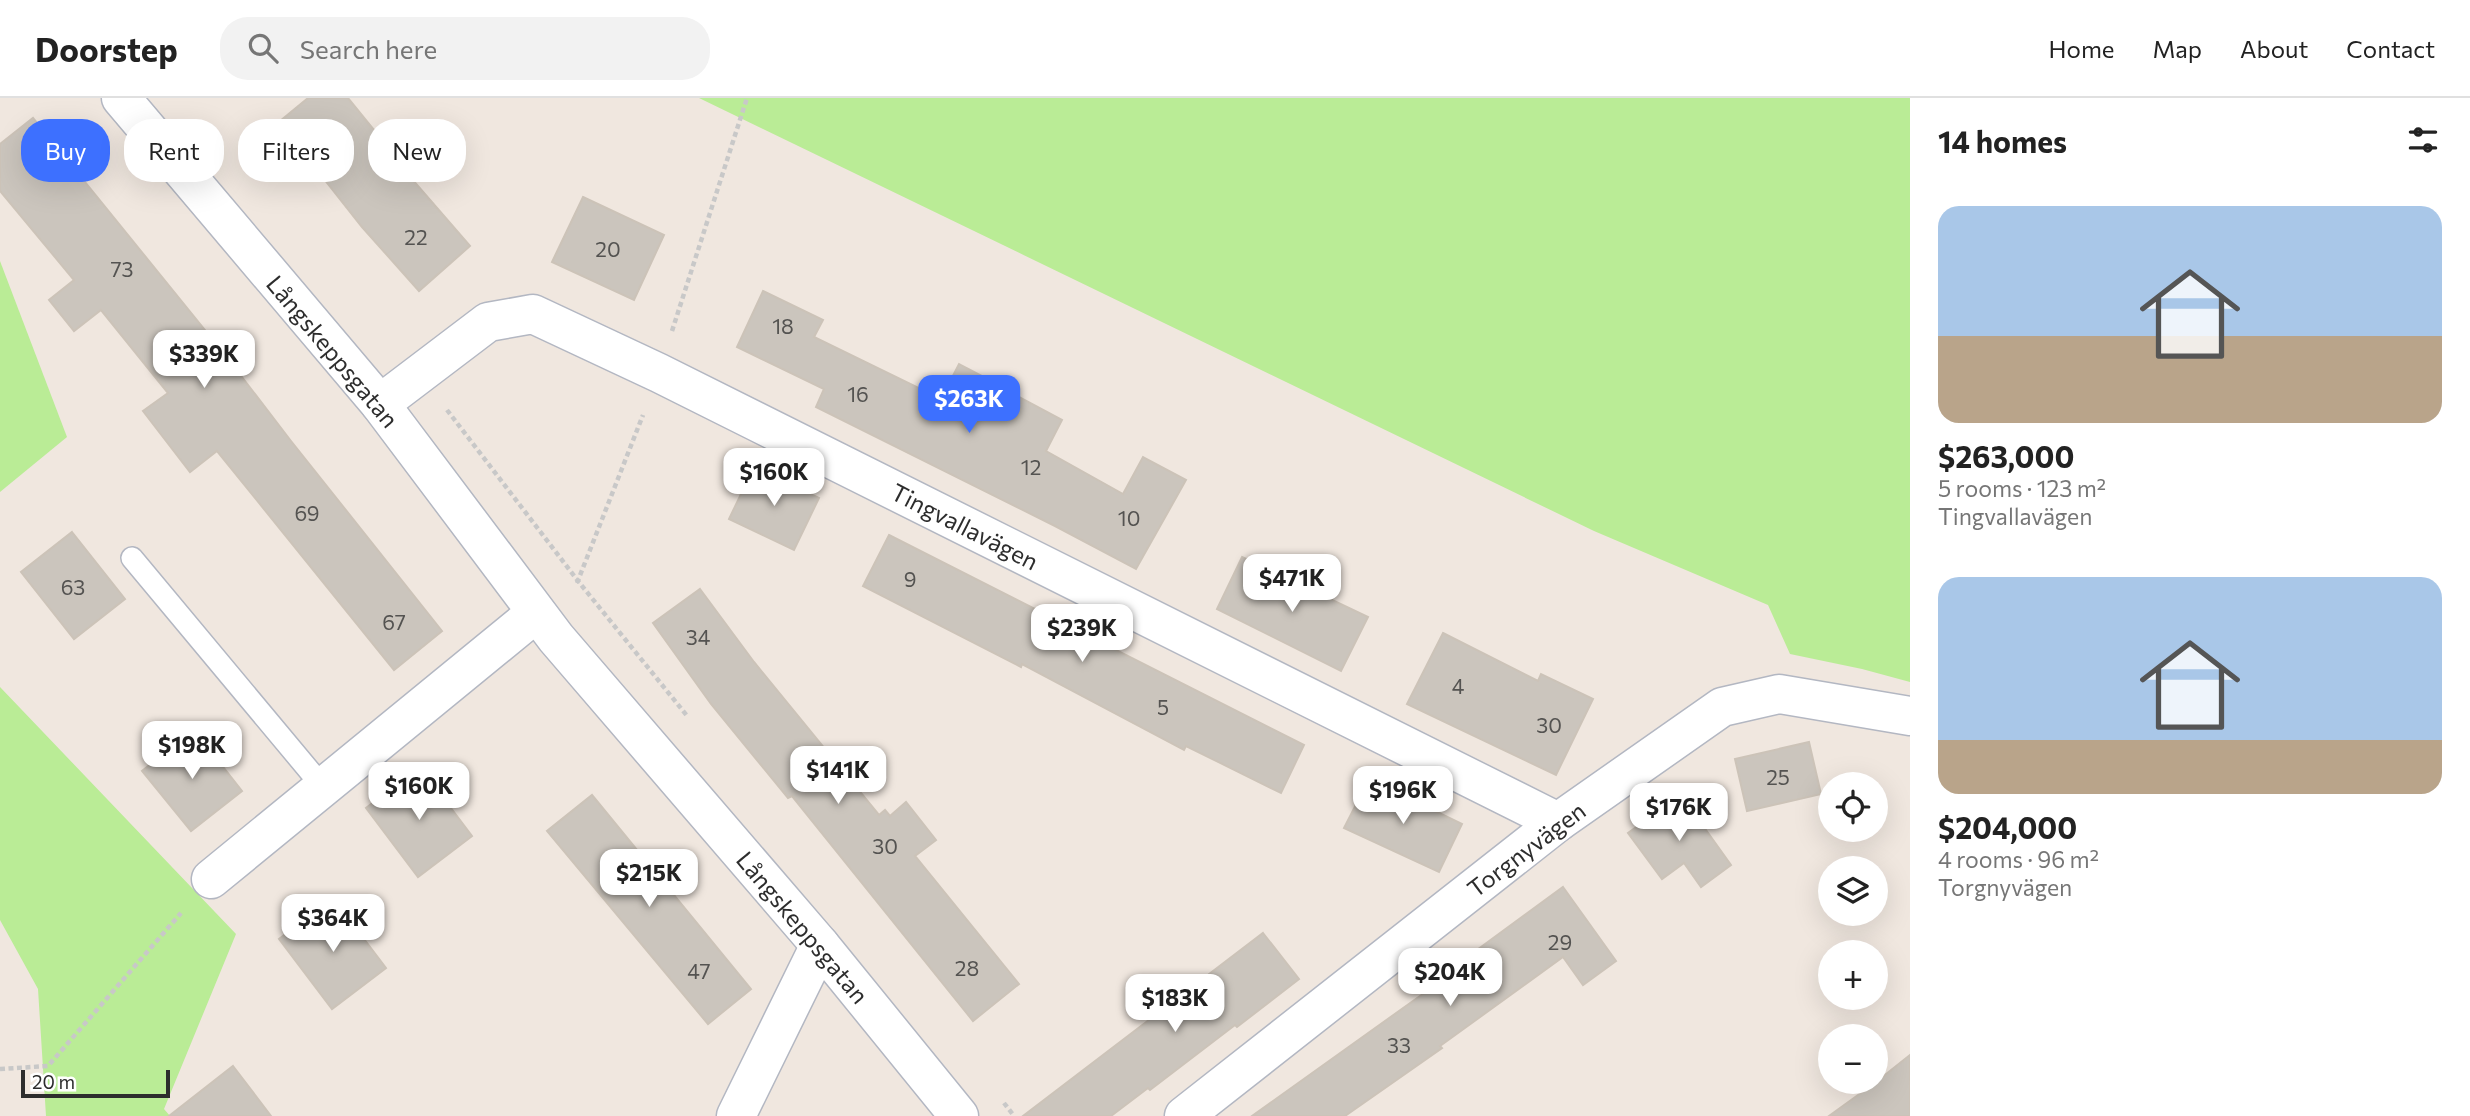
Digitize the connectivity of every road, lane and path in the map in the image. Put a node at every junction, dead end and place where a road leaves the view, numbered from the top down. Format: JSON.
{"nodes":[{"id":1,"x":121,"y":98,"type":"edge"},
{"id":2,"x":380,"y":404,"type":"junction"},
{"id":3,"x":132,"y":558,"type":"dead end"},
{"id":4,"x":536,"y":613,"type":"junction"},
{"id":5,"x":1910,"y":716,"type":"edge"},
{"id":6,"x":323,"y":787,"type":"junction"},
{"id":7,"x":1558,"y":822,"type":"junction"},
{"id":8,"x":211,"y":879,"type":"joint"},
{"id":9,"x":820,"y":945,"type":"junction"},
{"id":10,"x":0,"y":1069,"type":"edge"},
{"id":11,"x":736,"y":1116,"type":"edge"},
{"id":12,"x":959,"y":1116,"type":"edge"},
{"id":13,"x":1184,"y":1116,"type":"edge"}],
"edges":[{"from":1,"to":2,"type":"street","name":"Långskeppsgatan"},
{"from":2,"to":4,"type":"street","name":"Långskeppsgatan"},
{"from":2,"to":7,"type":"street","name":"Tingvallavägen"},
{"from":3,"to":6,"type":"lane"},
{"from":4,"to":6,"type":"street"},
{"from":4,"to":9,"type":"street","name":"Långskeppsgatan"},
{"from":5,"to":7,"type":"street","name":"Torgnyvägen"},
{"from":6,"to":8,"type":"street"},
{"from":7,"to":13,"type":"street","name":"Torgnyvägen"},
{"from":8,"to":10,"type":"path"},
{"from":9,"to":11,"type":"street"},
{"from":9,"to":12,"type":"street","name":"Långskeppsgatan"}]}
